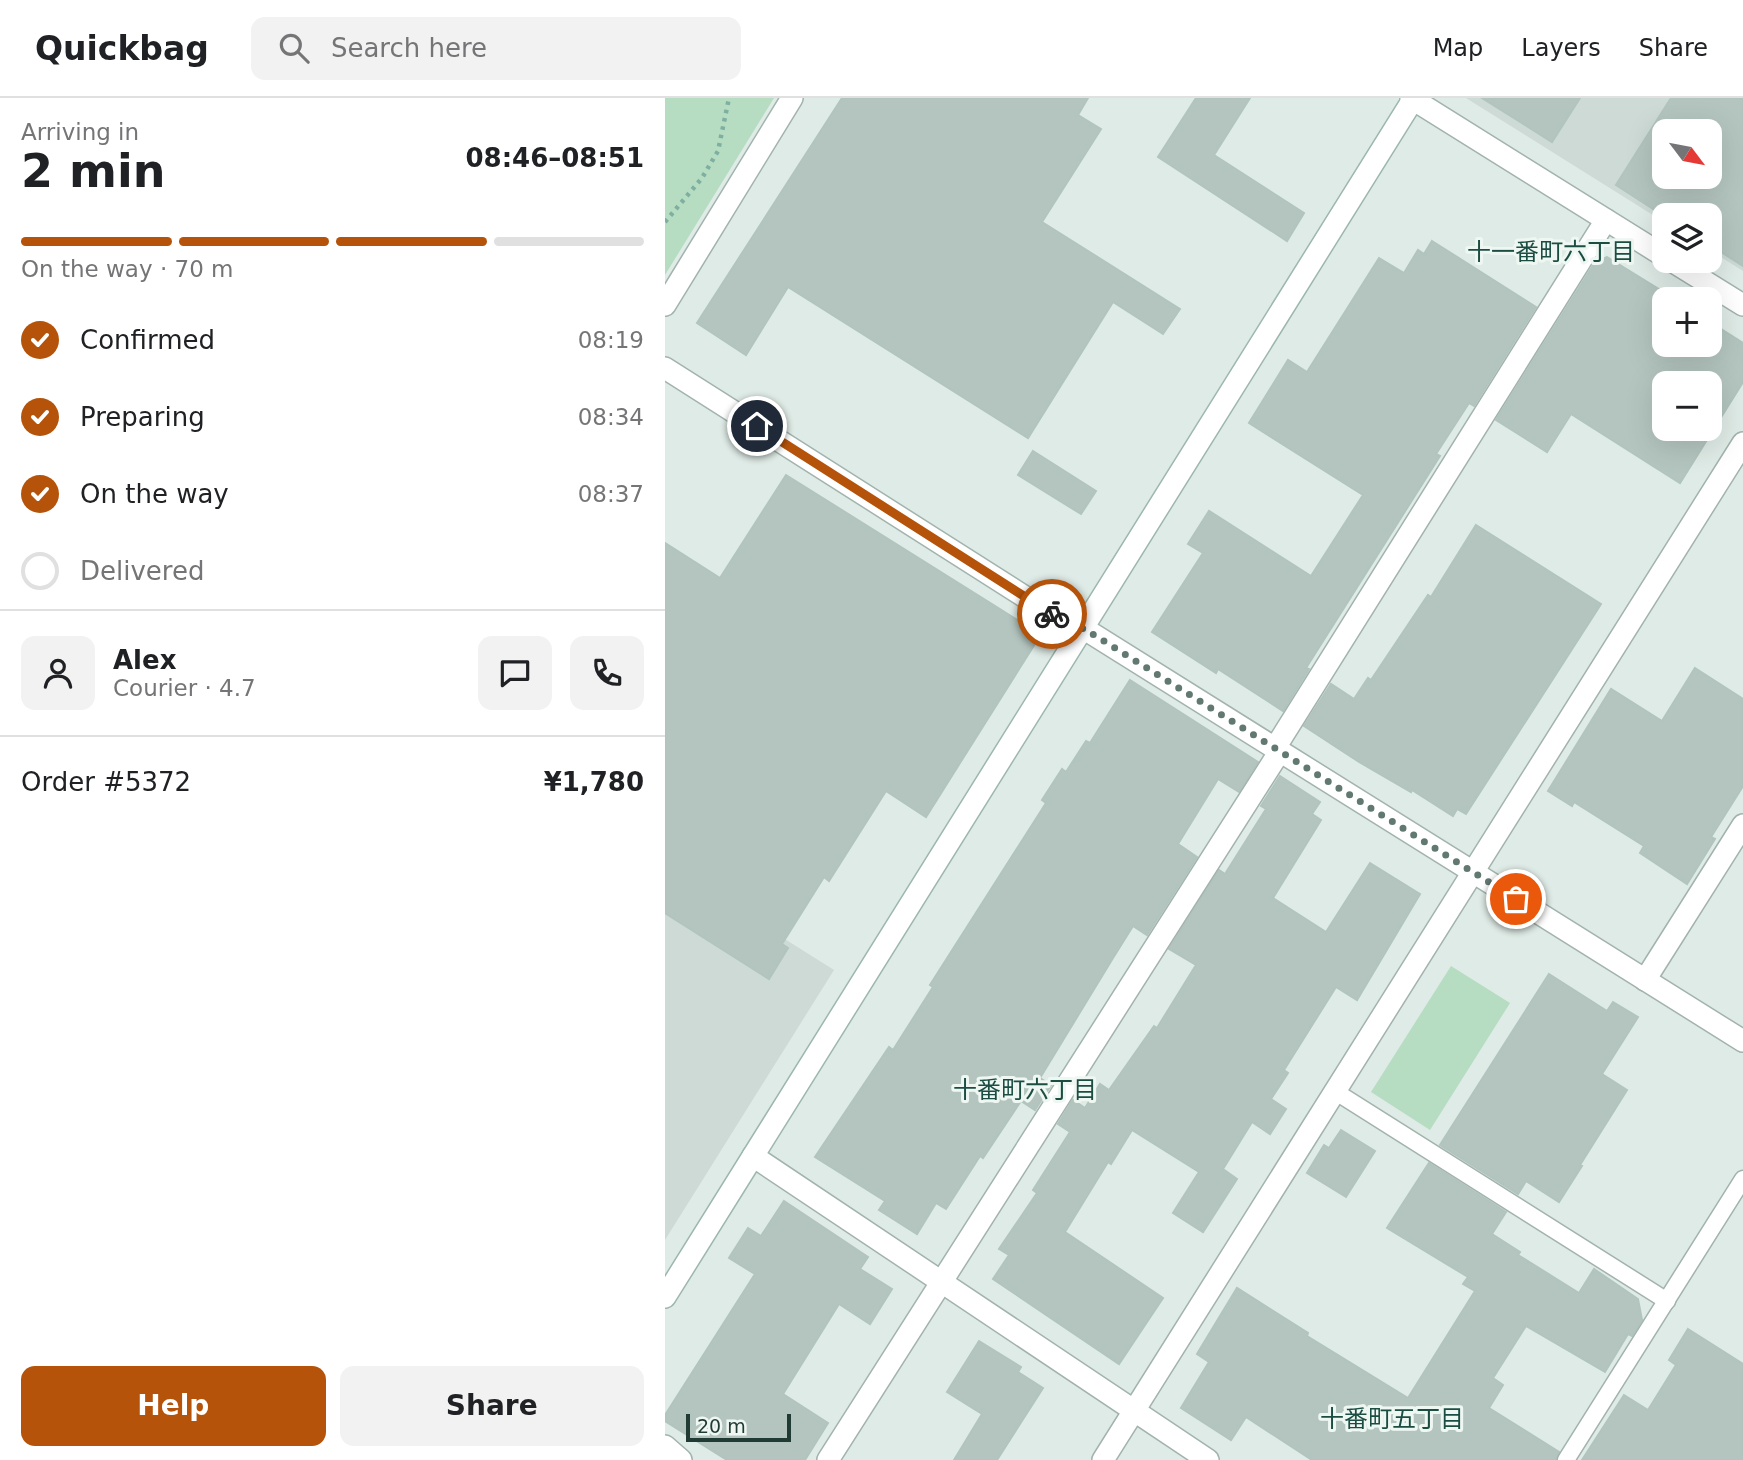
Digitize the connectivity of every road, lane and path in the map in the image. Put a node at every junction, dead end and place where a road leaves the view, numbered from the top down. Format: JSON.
{"nodes":[{"id":1,"x":729,"y":98,"type":"edge"},
{"id":2,"x":792,"y":98,"type":"edge"},
{"id":3,"x":1413,"y":98,"type":"edge"},
{"id":4,"x":1607,"y":219,"type":"junction"},
{"id":5,"x":665,"y":222,"type":"edge"},
{"id":6,"x":1652,"y":248,"type":"edge"},
{"id":7,"x":1691,"y":273,"type":"edge"},
{"id":8,"x":665,"y":305,"type":"edge"},
{"id":9,"x":1743,"y":305,"type":"edge"},
{"id":10,"x":665,"y":368,"type":"edge"},
{"id":11,"x":1743,"y":443,"type":"edge"},
{"id":12,"x":1081,"y":630,"type":"junction"},
{"id":13,"x":1277,"y":750,"type":"junction"},
{"id":14,"x":1743,"y":825,"type":"edge"},
{"id":15,"x":1473,"y":872,"type":"junction"},
{"id":16,"x":1646,"y":980,"type":"junction"},
{"id":17,"x":1743,"y":1041,"type":"edge"},
{"id":18,"x":1336,"y":1091,"type":"junction"},
{"id":19,"x":753,"y":1156,"type":"junction"},
{"id":20,"x":1743,"y":1179,"type":"edge"},
{"id":21,"x":942,"y":1282,"type":"junction"},
{"id":22,"x":665,"y":1297,"type":"edge"},
{"id":23,"x":1667,"y":1301,"type":"junction"},
{"id":24,"x":1135,"y":1411,"type":"junction"},
{"id":25,"x":665,"y":1446,"type":"edge"},
{"id":26,"x":681,"y":1460,"type":"edge"},
{"id":27,"x":828,"y":1460,"type":"edge"},
{"id":28,"x":1103,"y":1460,"type":"edge"},
{"id":29,"x":1208,"y":1460,"type":"edge"},
{"id":30,"x":1566,"y":1460,"type":"edge"}],
"edges":[{"from":1,"to":5,"type":"path"},
{"from":2,"to":8,"type":"street"},
{"from":3,"to":4,"type":"street"},
{"from":3,"to":12,"type":"street"},
{"from":4,"to":6,"type":"street"},
{"from":4,"to":13,"type":"street"},
{"from":7,"to":9,"type":"street"},
{"from":10,"to":12,"type":"street"},
{"from":11,"to":15,"type":"street"},
{"from":12,"to":13,"type":"street"},
{"from":12,"to":19,"type":"street"},
{"from":13,"to":15,"type":"street"},
{"from":13,"to":21,"type":"street"},
{"from":14,"to":16,"type":"street"},
{"from":15,"to":16,"type":"street"},
{"from":15,"to":18,"type":"street"},
{"from":16,"to":17,"type":"street"},
{"from":18,"to":23,"type":"lane"},
{"from":18,"to":24,"type":"street"},
{"from":19,"to":21,"type":"street"},
{"from":19,"to":22,"type":"street"},
{"from":20,"to":23,"type":"lane"},
{"from":21,"to":24,"type":"street"},
{"from":21,"to":27,"type":"street"},
{"from":23,"to":30,"type":"lane"},
{"from":24,"to":28,"type":"street"},
{"from":24,"to":29,"type":"street"},
{"from":25,"to":26,"type":"street"}]}
